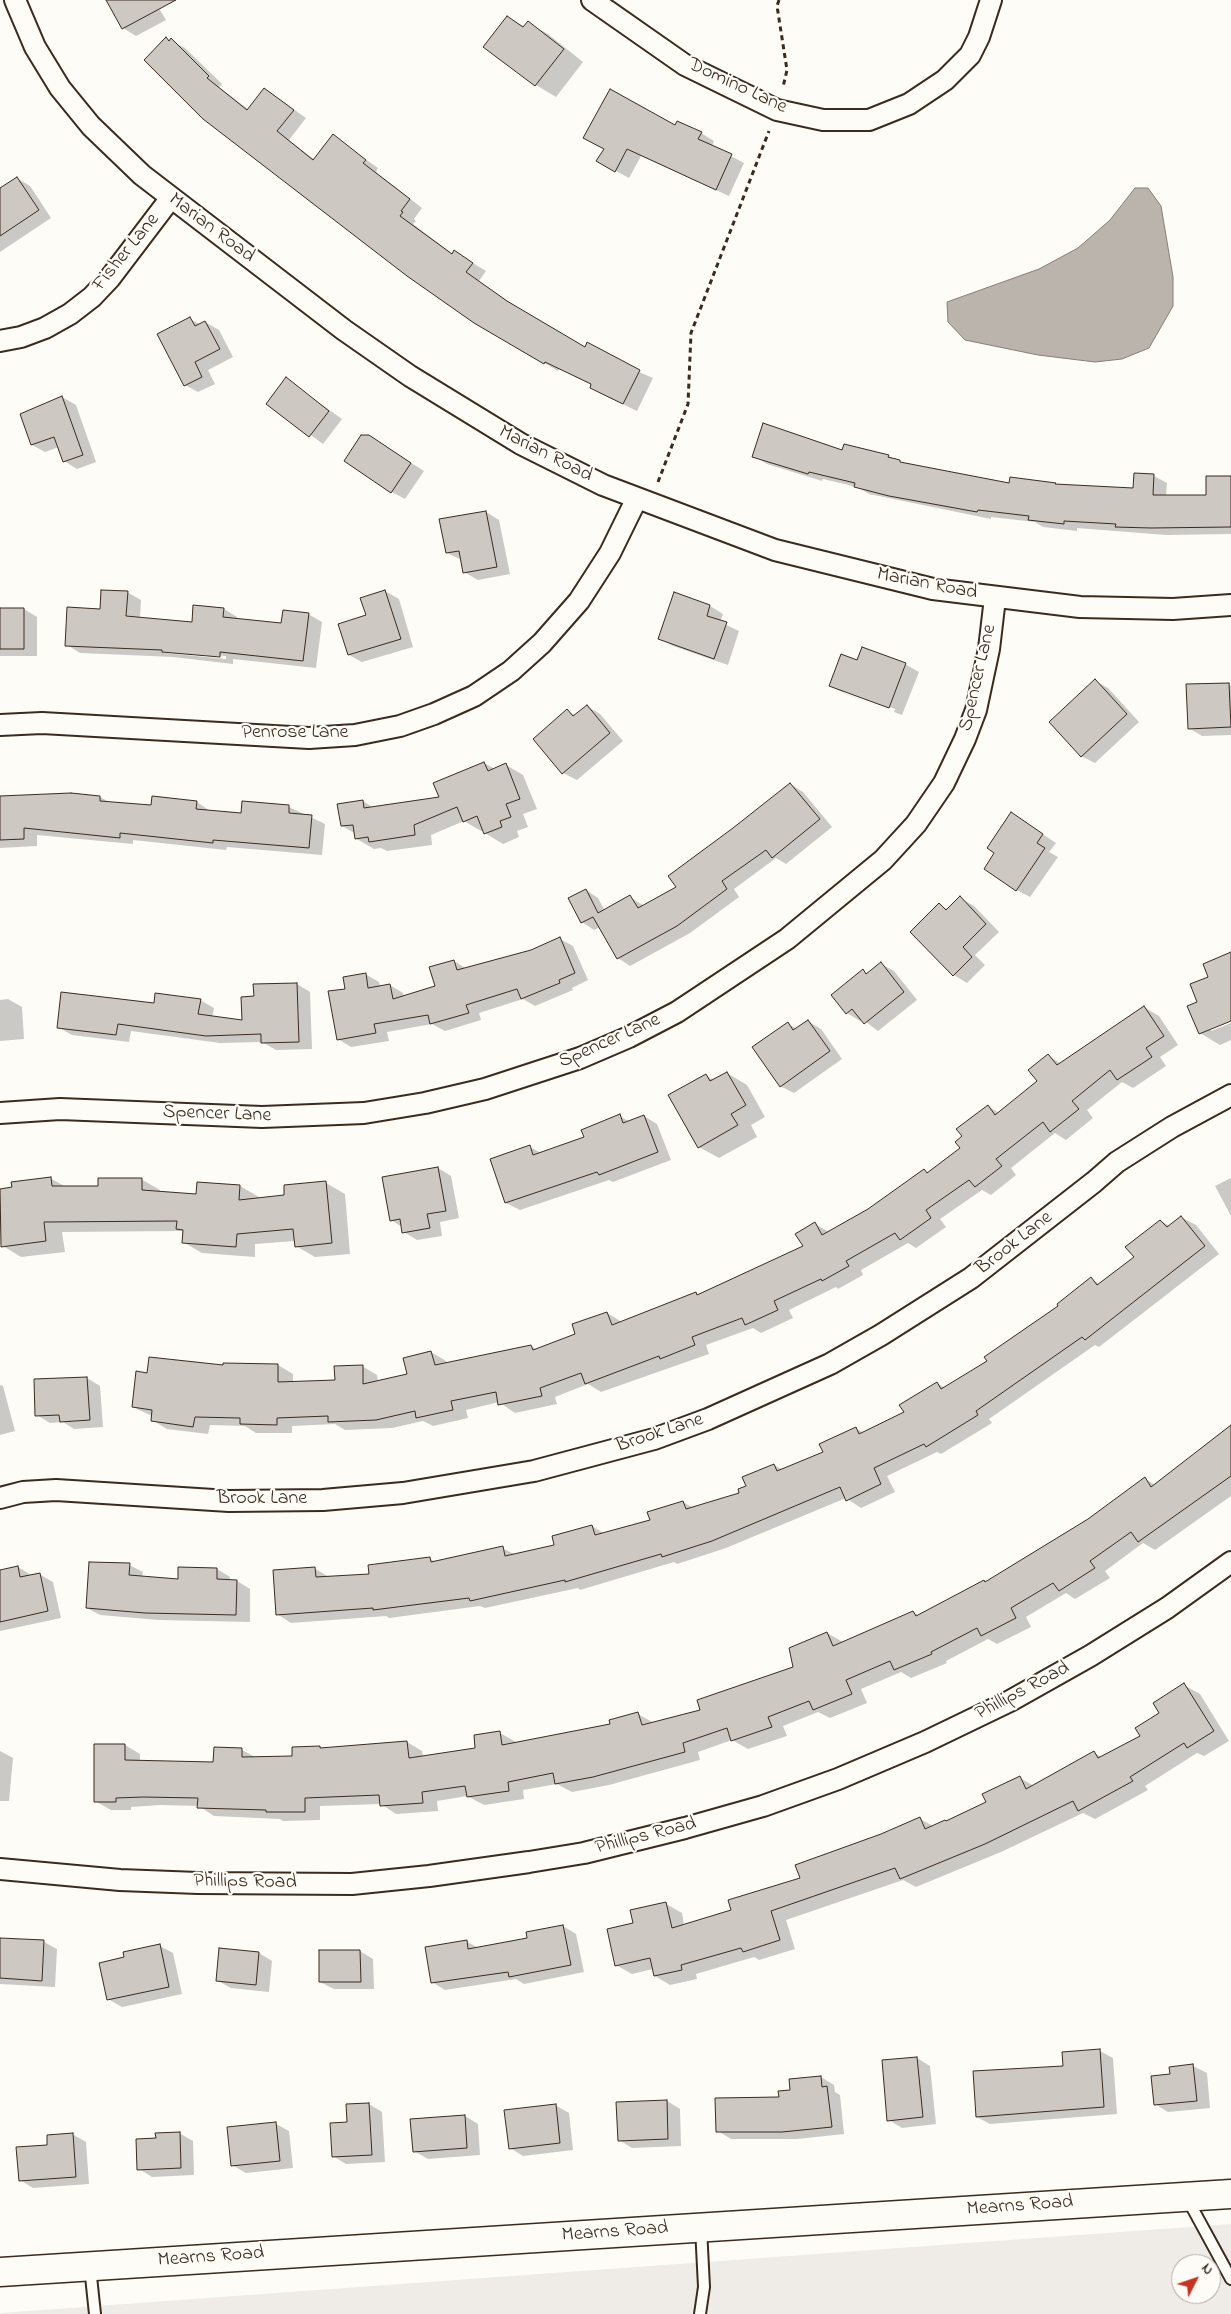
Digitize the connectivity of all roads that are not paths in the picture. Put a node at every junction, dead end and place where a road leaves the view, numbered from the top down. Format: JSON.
{"nodes":[{"id":1,"x":15,"y":0,"type":"edge"},
{"id":2,"x":592,"y":0,"type":"edge"},
{"id":3,"x":991,"y":0,"type":"edge"},
{"id":4,"x":170,"y":199,"type":"junction"},
{"id":5,"x":0,"y":341,"type":"edge"},
{"id":6,"x":643,"y":501,"type":"junction"},
{"id":7,"x":995,"y":598,"type":"junction"},
{"id":8,"x":1231,"y":605,"type":"edge"},
{"id":9,"x":0,"y":725,"type":"edge"},
{"id":10,"x":1231,"y":1096,"type":"edge"},
{"id":11,"x":0,"y":1113,"type":"edge"},
{"id":12,"x":0,"y":1498,"type":"edge"},
{"id":13,"x":1231,"y":1562,"type":"edge"},
{"id":14,"x":0,"y":1870,"type":"edge"},
{"id":15,"x":1231,"y":2194,"type":"edge"},
{"id":16,"x":1187,"y":2197,"type":"junction"},
{"id":17,"x":701,"y":2227,"type":"junction"},
{"id":18,"x":90,"y":2266,"type":"junction"},
{"id":19,"x":0,"y":2272,"type":"edge"},
{"id":20,"x":1231,"y":2278,"type":"edge"},
{"id":21,"x":95,"y":2314,"type":"edge"},
{"id":22,"x":700,"y":2314,"type":"edge"}],
"edges":[{"from":1,"to":4,"type":"street","name":"Marian Road"},
{"from":2,"to":3,"type":"street","name":"Domino Lane"},
{"from":4,"to":5,"type":"street","name":"Fisher Lane"},
{"from":4,"to":6,"type":"street","name":"Marian Road"},
{"from":6,"to":7,"type":"street","name":"Marian Road"},
{"from":6,"to":9,"type":"street","name":"Penrose Lane"},
{"from":7,"to":8,"type":"street","name":"Marian Road"},
{"from":7,"to":11,"type":"street","name":"Spencer Lane"},
{"from":10,"to":12,"type":"street","name":"Brook Lane"},
{"from":13,"to":14,"type":"street","name":"Phillips Road"},
{"from":15,"to":16,"type":"street","name":"Mearns Road"},
{"from":16,"to":17,"type":"street","name":"Mearns Road"},
{"from":16,"to":20,"type":"lane"},
{"from":17,"to":18,"type":"street","name":"Mearns Road"},
{"from":17,"to":22,"type":"lane"},
{"from":18,"to":19,"type":"street","name":"Mearns Road"},
{"from":18,"to":21,"type":"lane"}]}
